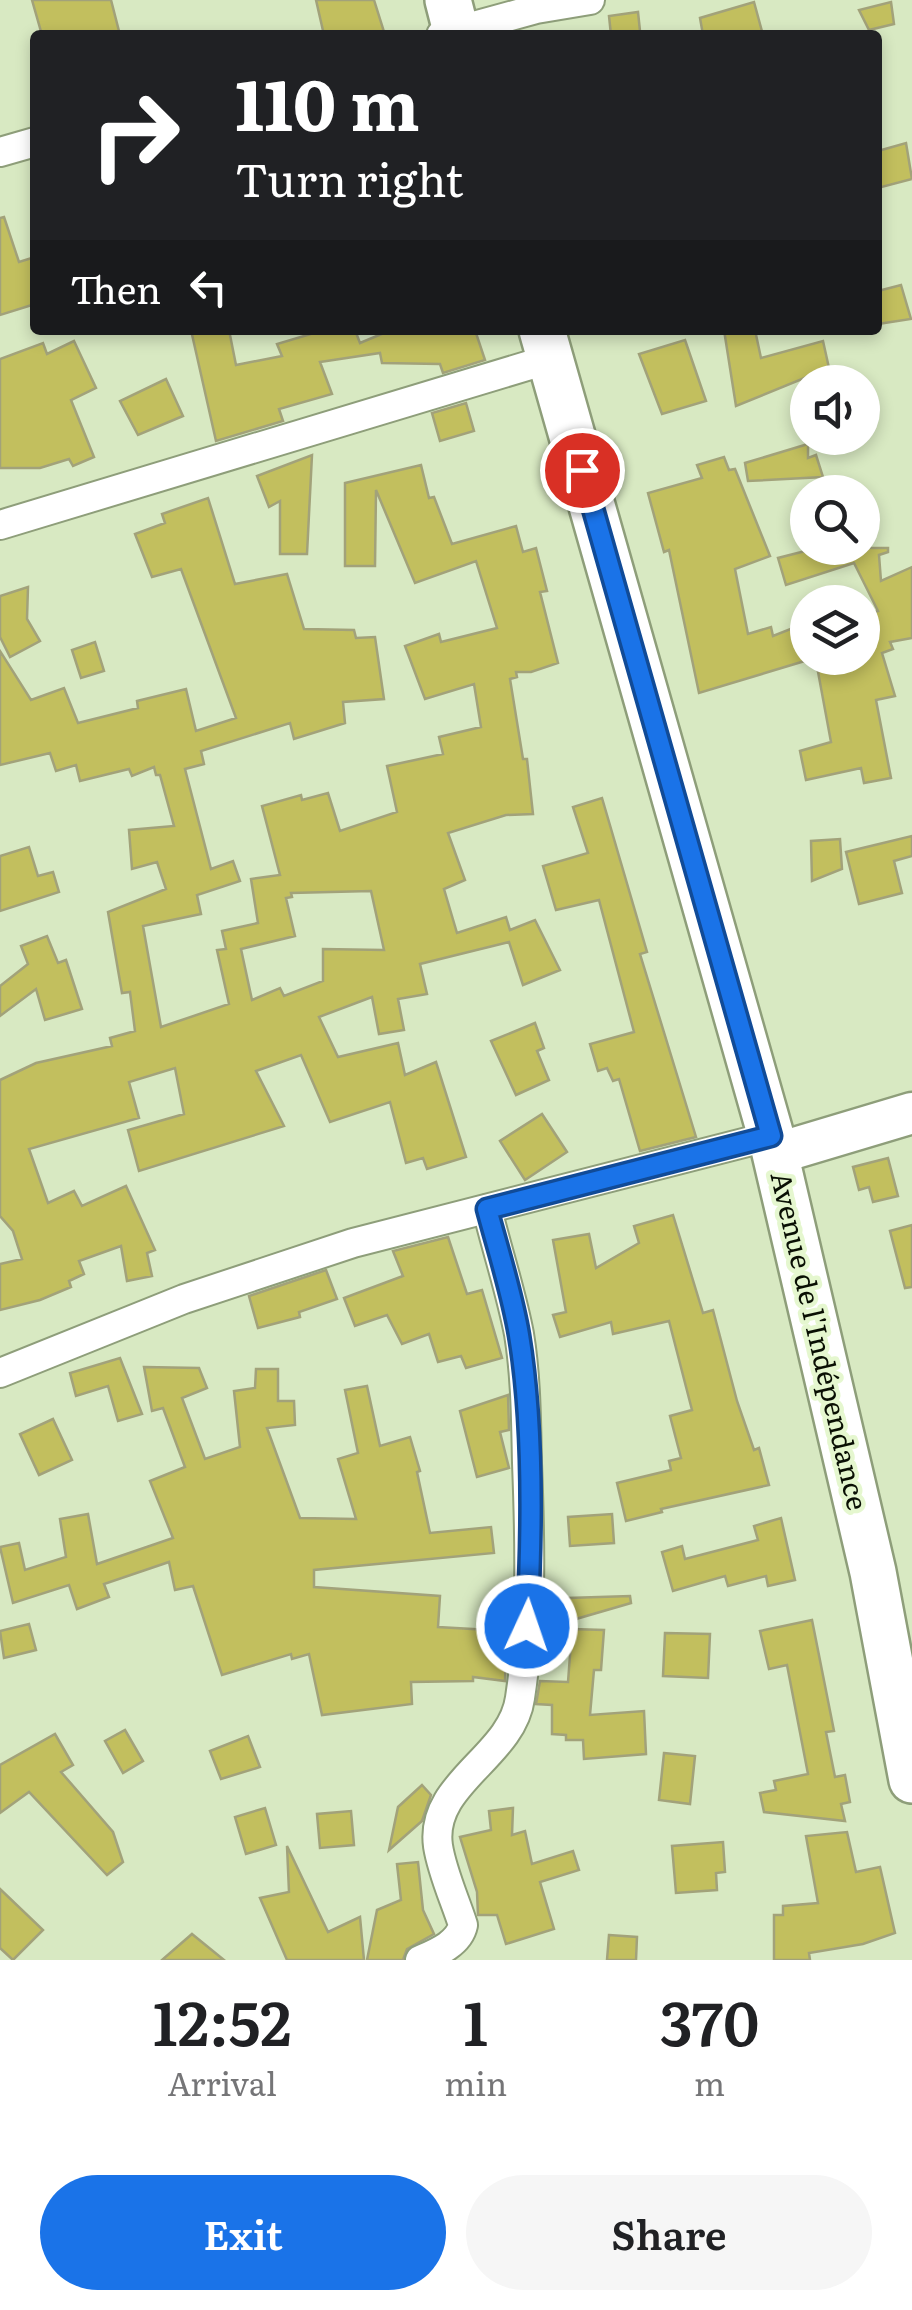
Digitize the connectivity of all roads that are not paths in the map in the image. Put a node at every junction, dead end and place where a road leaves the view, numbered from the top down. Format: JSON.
{"nodes":[{"id":1,"x":590,"y":0,"type":"edge"},
{"id":2,"x":451,"y":25,"type":"edge"},
{"id":3,"x":30,"y":143,"type":"edge"},
{"id":4,"x":0,"y":152,"type":"edge"},
{"id":5,"x":546,"y":345,"type":"edge"},
{"id":6,"x":0,"y":525,"type":"edge"},
{"id":7,"x":912,"y":1113,"type":"edge"},
{"id":8,"x":773,"y":1145,"type":"junction"},
{"id":9,"x":487,"y":1209,"type":"junction"},
{"id":10,"x":0,"y":1373,"type":"edge"},
{"id":11,"x":912,"y":1780,"type":"edge"},
{"id":12,"x":420,"y":1960,"type":"edge"}],
"edges":[{"from":1,"to":2,"type":"street"},
{"from":3,"to":4,"type":"street"},
{"from":5,"to":6,"type":"street"},
{"from":5,"to":8,"type":"main road","name":"Avenue de l'Indépendance"},
{"from":7,"to":8,"type":"street"},
{"from":8,"to":9,"type":"street"},
{"from":8,"to":11,"type":"main road","name":"Avenue de l'Indépendance"},
{"from":9,"to":10,"type":"street"},
{"from":9,"to":12,"type":"street"}]}
